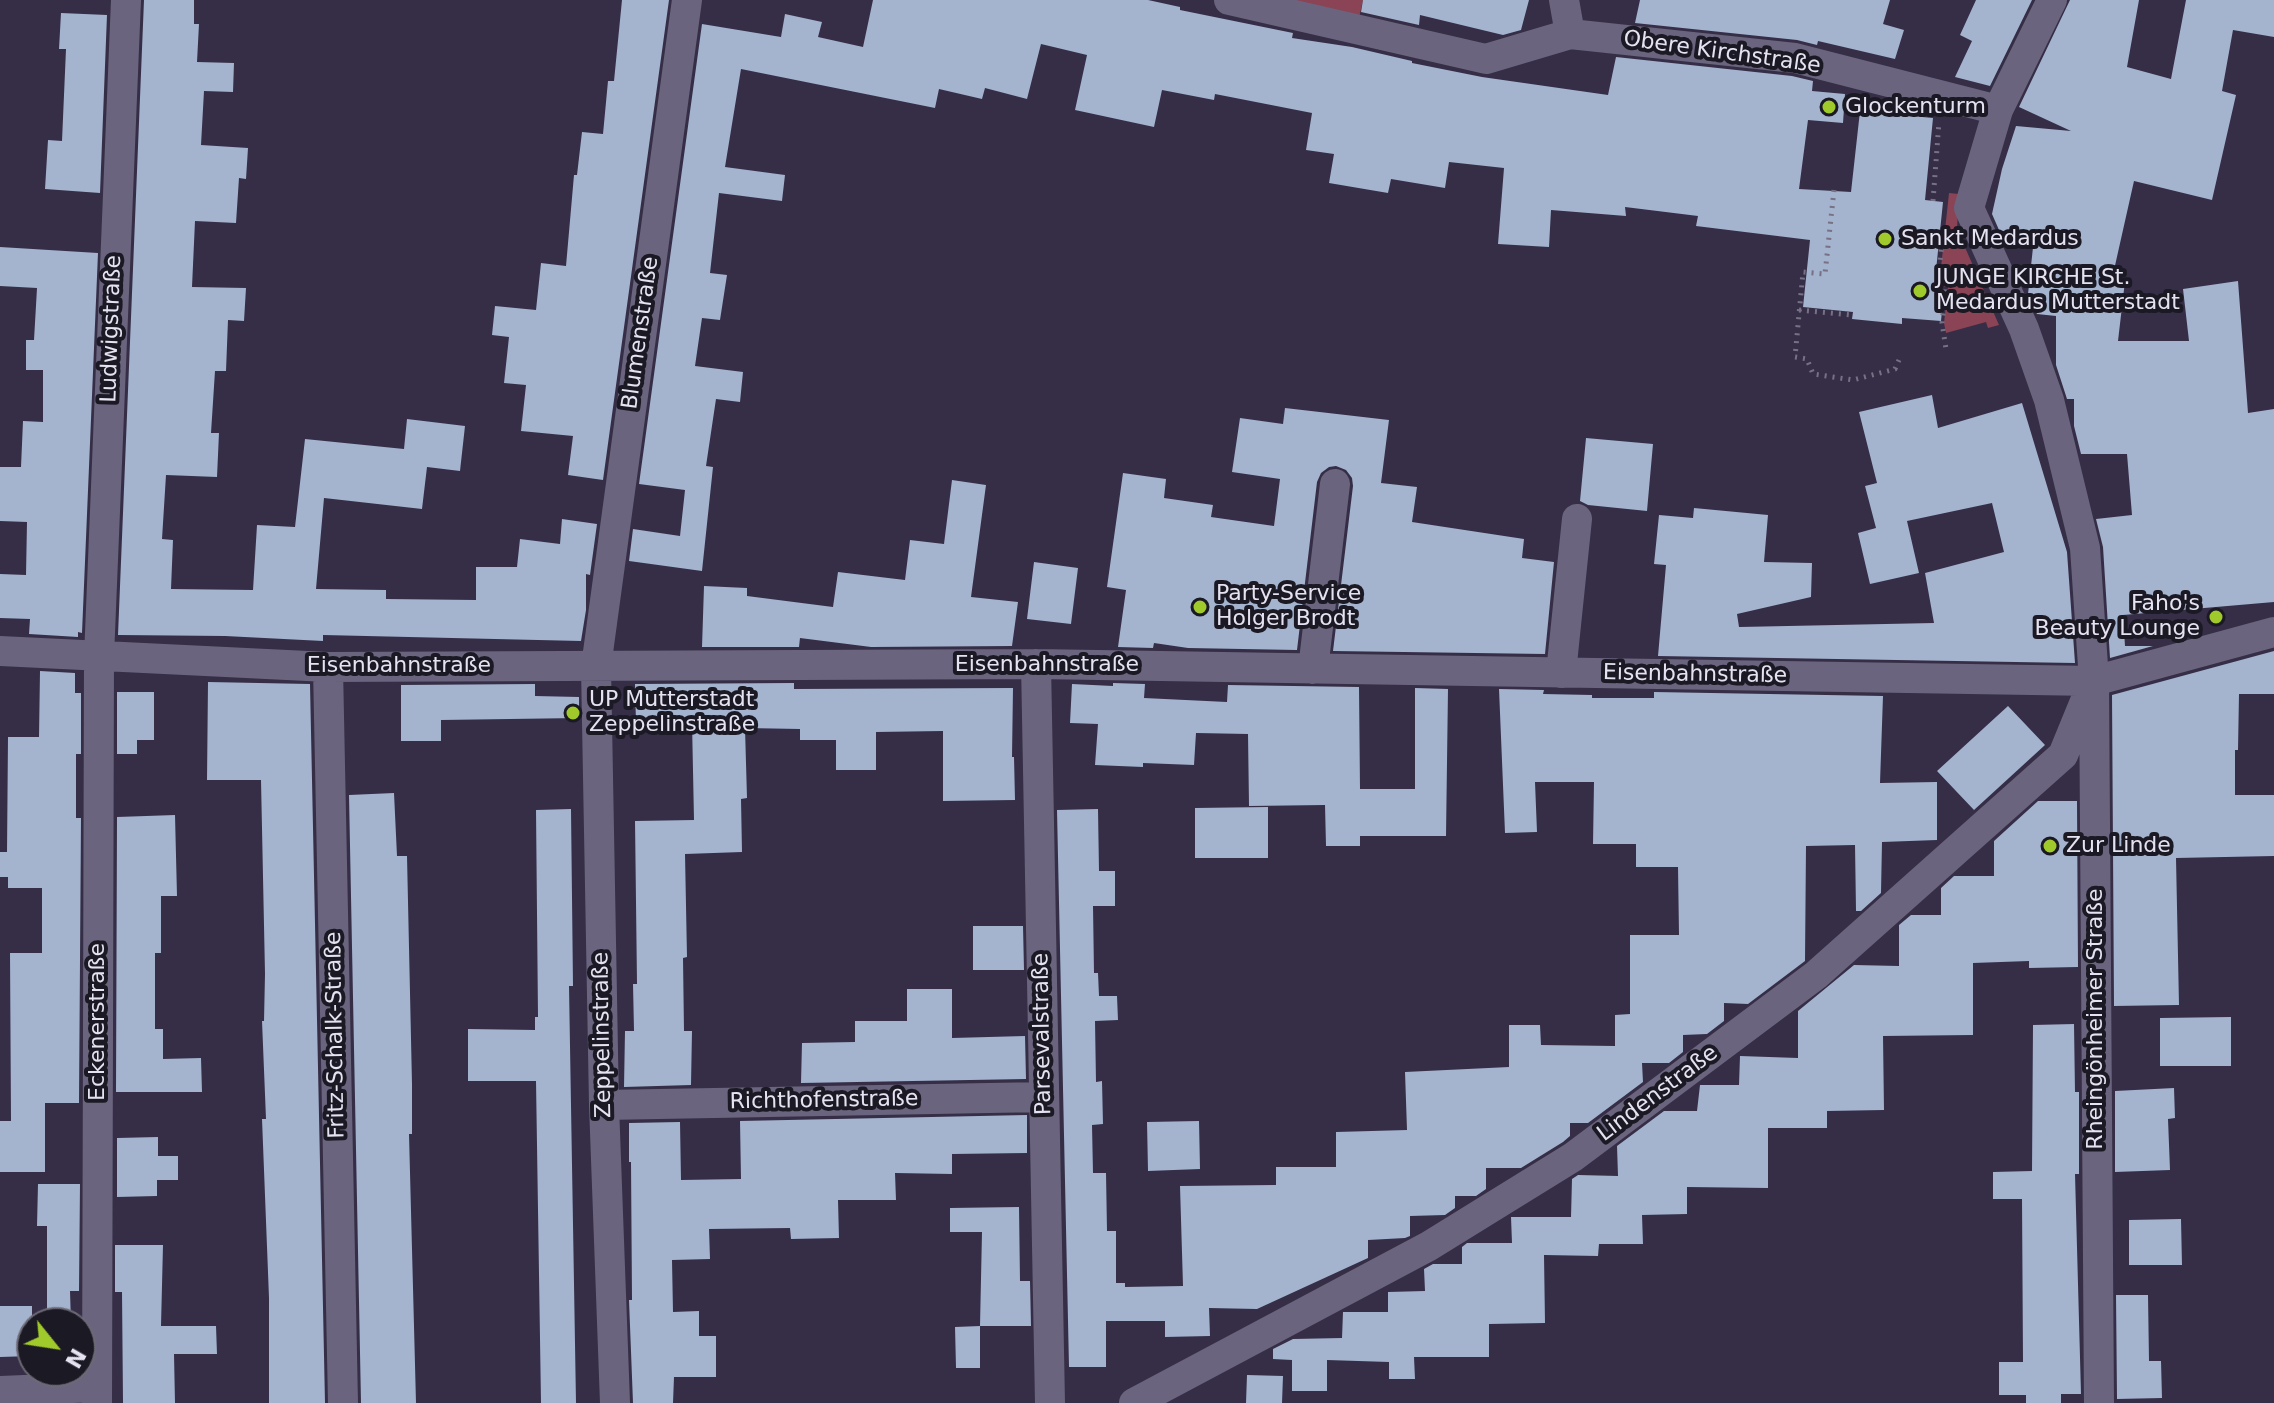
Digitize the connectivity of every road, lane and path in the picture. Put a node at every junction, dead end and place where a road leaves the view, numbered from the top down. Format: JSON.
{"nodes":[{"id":1,"x":126,"y":0,"type":"edge"},
{"id":2,"x":687,"y":0,"type":"edge"},
{"id":3,"x":1229,"y":0,"type":"edge"},
{"id":4,"x":1564,"y":0,"type":"edge"},
{"id":5,"x":2052,"y":0,"type":"edge"},
{"id":6,"x":1570,"y":34,"type":"junction"},
{"id":7,"x":1941,"y":96,"type":"junction"},
{"id":8,"x":1998,"y":110,"type":"junction"},
{"id":9,"x":1933,"y":178,"type":"junction"},
{"id":10,"x":1834,"y":190,"type":"dead end"},
{"id":11,"x":1973,"y":192,"type":"junction"},
{"id":12,"x":1933,"y":201,"type":"dead end"},
{"id":13,"x":1945,"y":218,"type":"dead end"},
{"id":14,"x":1799,"y":310,"type":"junction"},
{"id":15,"x":1852,"y":315,"type":"dead end"},
{"id":16,"x":1946,"y":349,"type":"dead end"},
{"id":17,"x":1899,"y":360,"type":"dead end"},
{"id":18,"x":1335,"y":484,"type":"dead end"},
{"id":19,"x":1577,"y":519,"type":"dead end"},
{"id":20,"x":2274,"y":632,"type":"edge"},
{"id":21,"x":0,"y":651,"type":"edge"},
{"id":22,"x":99,"y":657,"type":"junction"},
{"id":23,"x":1036,"y":664,"type":"junction"},
{"id":24,"x":328,"y":667,"type":"junction"},
{"id":25,"x":596,"y":667,"type":"junction"},
{"id":26,"x":1313,"y":669,"type":"junction"},
{"id":27,"x":1561,"y":673,"type":"junction"},
{"id":28,"x":2094,"y":681,"type":"junction"},
{"id":29,"x":1044,"y":1097,"type":"junction"},
{"id":30,"x":604,"y":1105,"type":"junction"},
{"id":31,"x":0,"y":1391,"type":"edge"},
{"id":32,"x":97,"y":1395,"type":"edge"},
{"id":33,"x":343,"y":1403,"type":"edge"},
{"id":34,"x":615,"y":1403,"type":"edge"},
{"id":35,"x":1050,"y":1403,"type":"edge"},
{"id":36,"x":1134,"y":1403,"type":"edge"},
{"id":37,"x":2099,"y":1403,"type":"edge"}],
"edges":[{"from":1,"to":22,"type":"street","name":"Ludwigstraße"},
{"from":2,"to":25,"type":"street","name":"Blumenstraße"},
{"from":3,"to":6,"type":"street"},
{"from":4,"to":6,"type":"street"},
{"from":5,"to":8,"type":"street","name":"Rheingönheimer Straße"},
{"from":6,"to":7,"type":"street","name":"Obere Kirchstraße"},
{"from":7,"to":8,"type":"street","name":"Obere Kirchstraße"},
{"from":7,"to":9,"type":"path"},
{"from":8,"to":11,"type":"street","name":"Rheingönheimer Straße"},
{"from":9,"to":11,"type":"path"},
{"from":9,"to":12,"type":"path"},
{"from":10,"to":14,"type":"path"},
{"from":11,"to":28,"type":"street","name":"Rheingönheimer Straße"},
{"from":13,"to":16,"type":"path"},
{"from":14,"to":15,"type":"path"},
{"from":14,"to":17,"type":"path"},
{"from":18,"to":26,"type":"street"},
{"from":19,"to":27,"type":"street"},
{"from":20,"to":28,"type":"street","name":"Eisenbahnstraße"},
{"from":21,"to":22,"type":"street","name":"Eisenbahnstraße"},
{"from":22,"to":24,"type":"street","name":"Eisenbahnstraße"},
{"from":22,"to":32,"type":"street","name":"Eckenerstraße"},
{"from":23,"to":25,"type":"street","name":"Eisenbahnstraße"},
{"from":23,"to":26,"type":"street","name":"Eisenbahnstraße"},
{"from":23,"to":29,"type":"street","name":"Parsevalstraße"},
{"from":24,"to":25,"type":"street","name":"Eisenbahnstraße"},
{"from":24,"to":33,"type":"street","name":"Fritz-Schalk-Straße"},
{"from":25,"to":30,"type":"street","name":"Zeppelinstraße"},
{"from":26,"to":27,"type":"street","name":"Eisenbahnstraße"},
{"from":27,"to":28,"type":"street","name":"Eisenbahnstraße"},
{"from":28,"to":36,"type":"street","name":"Lindenstraße"},
{"from":28,"to":37,"type":"street","name":"Rheingönheimer Straße"},
{"from":29,"to":30,"type":"street","name":"Richthofenstraße"},
{"from":29,"to":35,"type":"street","name":"Parsevalstraße"},
{"from":30,"to":34,"type":"street","name":"Zeppelinstraße"},
{"from":31,"to":32,"type":"street","name":"Eckenerstraße"}]}
